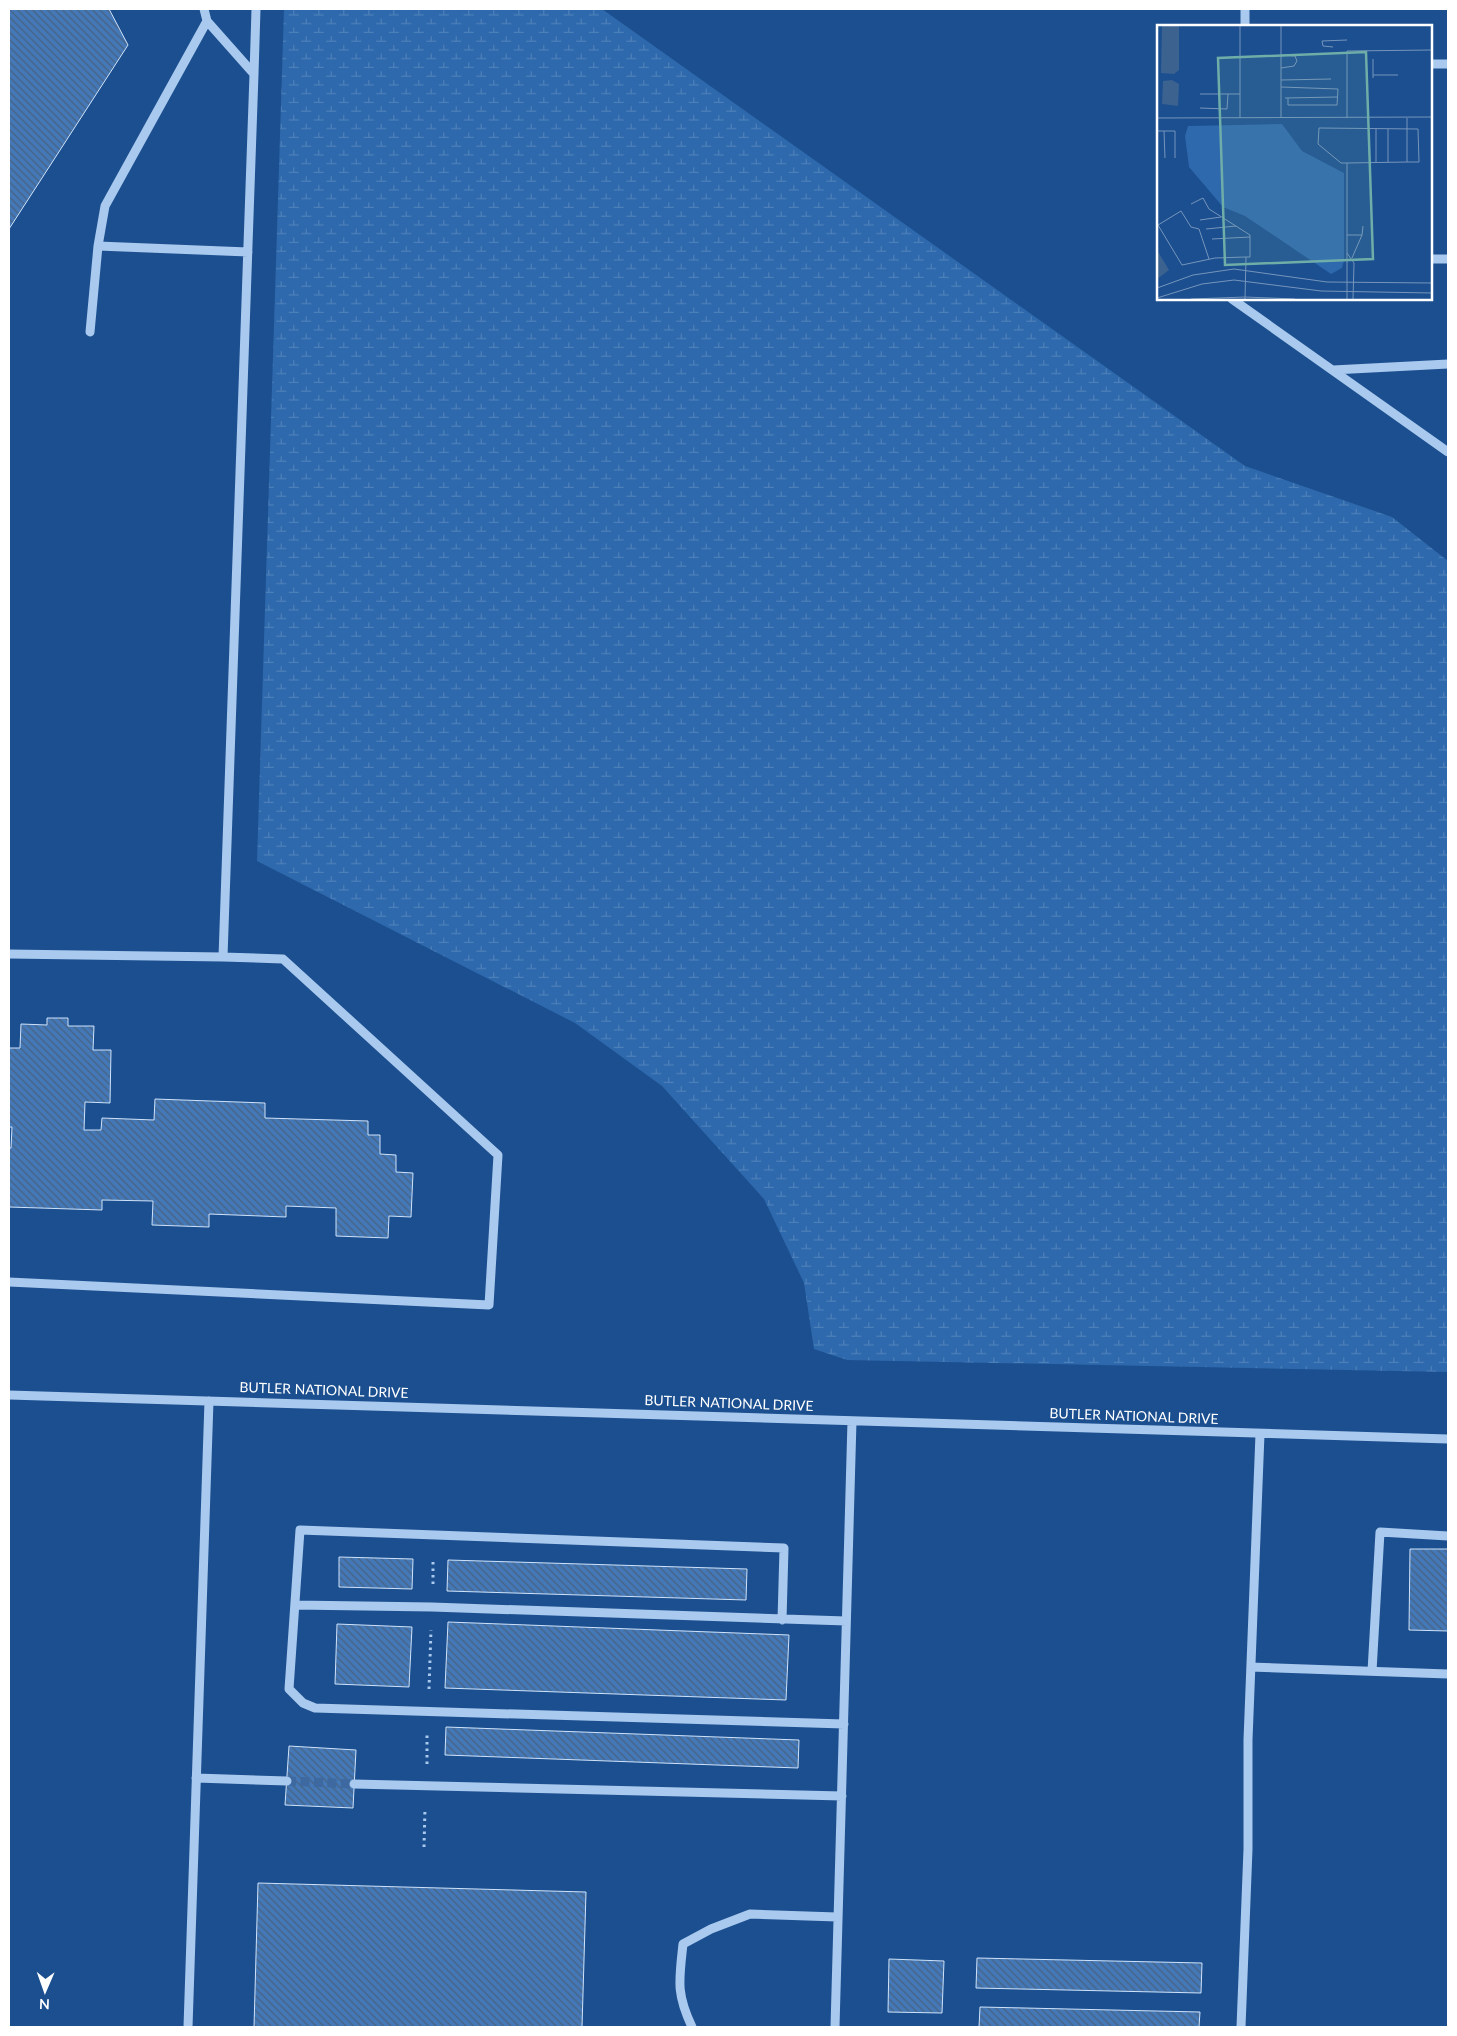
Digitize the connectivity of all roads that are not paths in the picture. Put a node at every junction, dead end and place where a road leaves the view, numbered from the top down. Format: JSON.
{"nodes":[{"id":1,"x":204,"y":9,"type":"edge"},
{"id":2,"x":256,"y":9,"type":"edge"},
{"id":3,"x":1245,"y":9,"type":"edge"},
{"id":4,"x":207,"y":21,"type":"junction"},
{"id":5,"x":1245,"y":25,"type":"edge"},
{"id":6,"x":1432,"y":64,"type":"edge"},
{"id":7,"x":1448,"y":64,"type":"edge"},
{"id":8,"x":254,"y":74,"type":"junction"},
{"id":9,"x":98,"y":246,"type":"junction"},
{"id":10,"x":248,"y":252,"type":"junction"},
{"id":11,"x":1432,"y":259,"type":"edge"},
{"id":12,"x":1448,"y":259,"type":"edge"},
{"id":13,"x":1233,"y":300,"type":"edge"},
{"id":14,"x":90,"y":332,"type":"dead end"},
{"id":15,"x":1448,"y":364,"type":"edge"},
{"id":16,"x":1333,"y":370,"type":"junction"},
{"id":17,"x":1448,"y":452,"type":"edge"},
{"id":18,"x":9,"y":954,"type":"edge"},
{"id":19,"x":223,"y":956,"type":"junction"},
{"id":20,"x":9,"y":1282,"type":"edge"},
{"id":21,"x":9,"y":1394,"type":"edge"},
{"id":22,"x":209,"y":1400,"type":"junction"},
{"id":23,"x":852,"y":1421,"type":"junction"},
{"id":24,"x":1260,"y":1434,"type":"junction"},
{"id":25,"x":1448,"y":1439,"type":"edge"},
{"id":26,"x":1448,"y":1536,"type":"edge"},
{"id":27,"x":295,"y":1604,"type":"junction"},
{"id":28,"x":782,"y":1620,"type":"junction"},
{"id":29,"x":846,"y":1621,"type":"junction"},
{"id":30,"x":1251,"y":1667,"type":"junction"},
{"id":31,"x":1372,"y":1671,"type":"junction"},
{"id":32,"x":1448,"y":1674,"type":"edge"},
{"id":33,"x":844,"y":1724,"type":"junction"},
{"id":34,"x":196,"y":1778,"type":"junction"},
{"id":35,"x":287,"y":1781,"type":"tunnel mouth"},
{"id":36,"x":354,"y":1784,"type":"tunnel mouth"},
{"id":37,"x":842,"y":1796,"type":"junction"},
{"id":38,"x":836,"y":1917,"type":"junction"},
{"id":39,"x":188,"y":2027,"type":"edge"},
{"id":40,"x":692,"y":2027,"type":"edge"},
{"id":41,"x":835,"y":2027,"type":"edge"},
{"id":42,"x":1241,"y":2027,"type":"edge"}],
"edges":[{"from":1,"to":4,"type":"street"},
{"from":2,"to":8,"type":"street"},
{"from":3,"to":5,"type":"street"},
{"from":4,"to":8,"type":"street"},
{"from":4,"to":9,"type":"street"},
{"from":6,"to":7,"type":"street"},
{"from":8,"to":10,"type":"street"},
{"from":9,"to":10,"type":"street"},
{"from":9,"to":14,"type":"street"},
{"from":10,"to":19,"type":"street"},
{"from":11,"to":12,"type":"street"},
{"from":13,"to":16,"type":"street"},
{"from":15,"to":16,"type":"street"},
{"from":16,"to":17,"type":"street"},
{"from":18,"to":19,"type":"street"},
{"from":19,"to":20,"type":"street"},
{"from":21,"to":22,"type":"street","name":"BUTLER NATIONAL DRIVE"},
{"from":22,"to":23,"type":"street","name":"BUTLER NATIONAL DRIVE"},
{"from":22,"to":34,"type":"street"},
{"from":23,"to":24,"type":"street","name":"BUTLER NATIONAL DRIVE"},
{"from":23,"to":29,"type":"street"},
{"from":24,"to":25,"type":"street","name":"BUTLER NATIONAL DRIVE"},
{"from":24,"to":30,"type":"street"},
{"from":26,"to":31,"type":"street"},
{"from":27,"to":28,"type":"street"},
{"from":27,"to":28,"type":"street"},
{"from":27,"to":33,"type":"street"},
{"from":28,"to":29,"type":"street"},
{"from":29,"to":33,"type":"street"},
{"from":30,"to":31,"type":"street"},
{"from":30,"to":42,"type":"street"},
{"from":31,"to":32,"type":"street"},
{"from":33,"to":37,"type":"street"},
{"from":34,"to":35,"type":"street"},
{"from":34,"to":39,"type":"street"},
{"from":36,"to":37,"type":"street"},
{"from":37,"to":38,"type":"street"},
{"from":38,"to":40,"type":"street"},
{"from":38,"to":41,"type":"street"}]}
